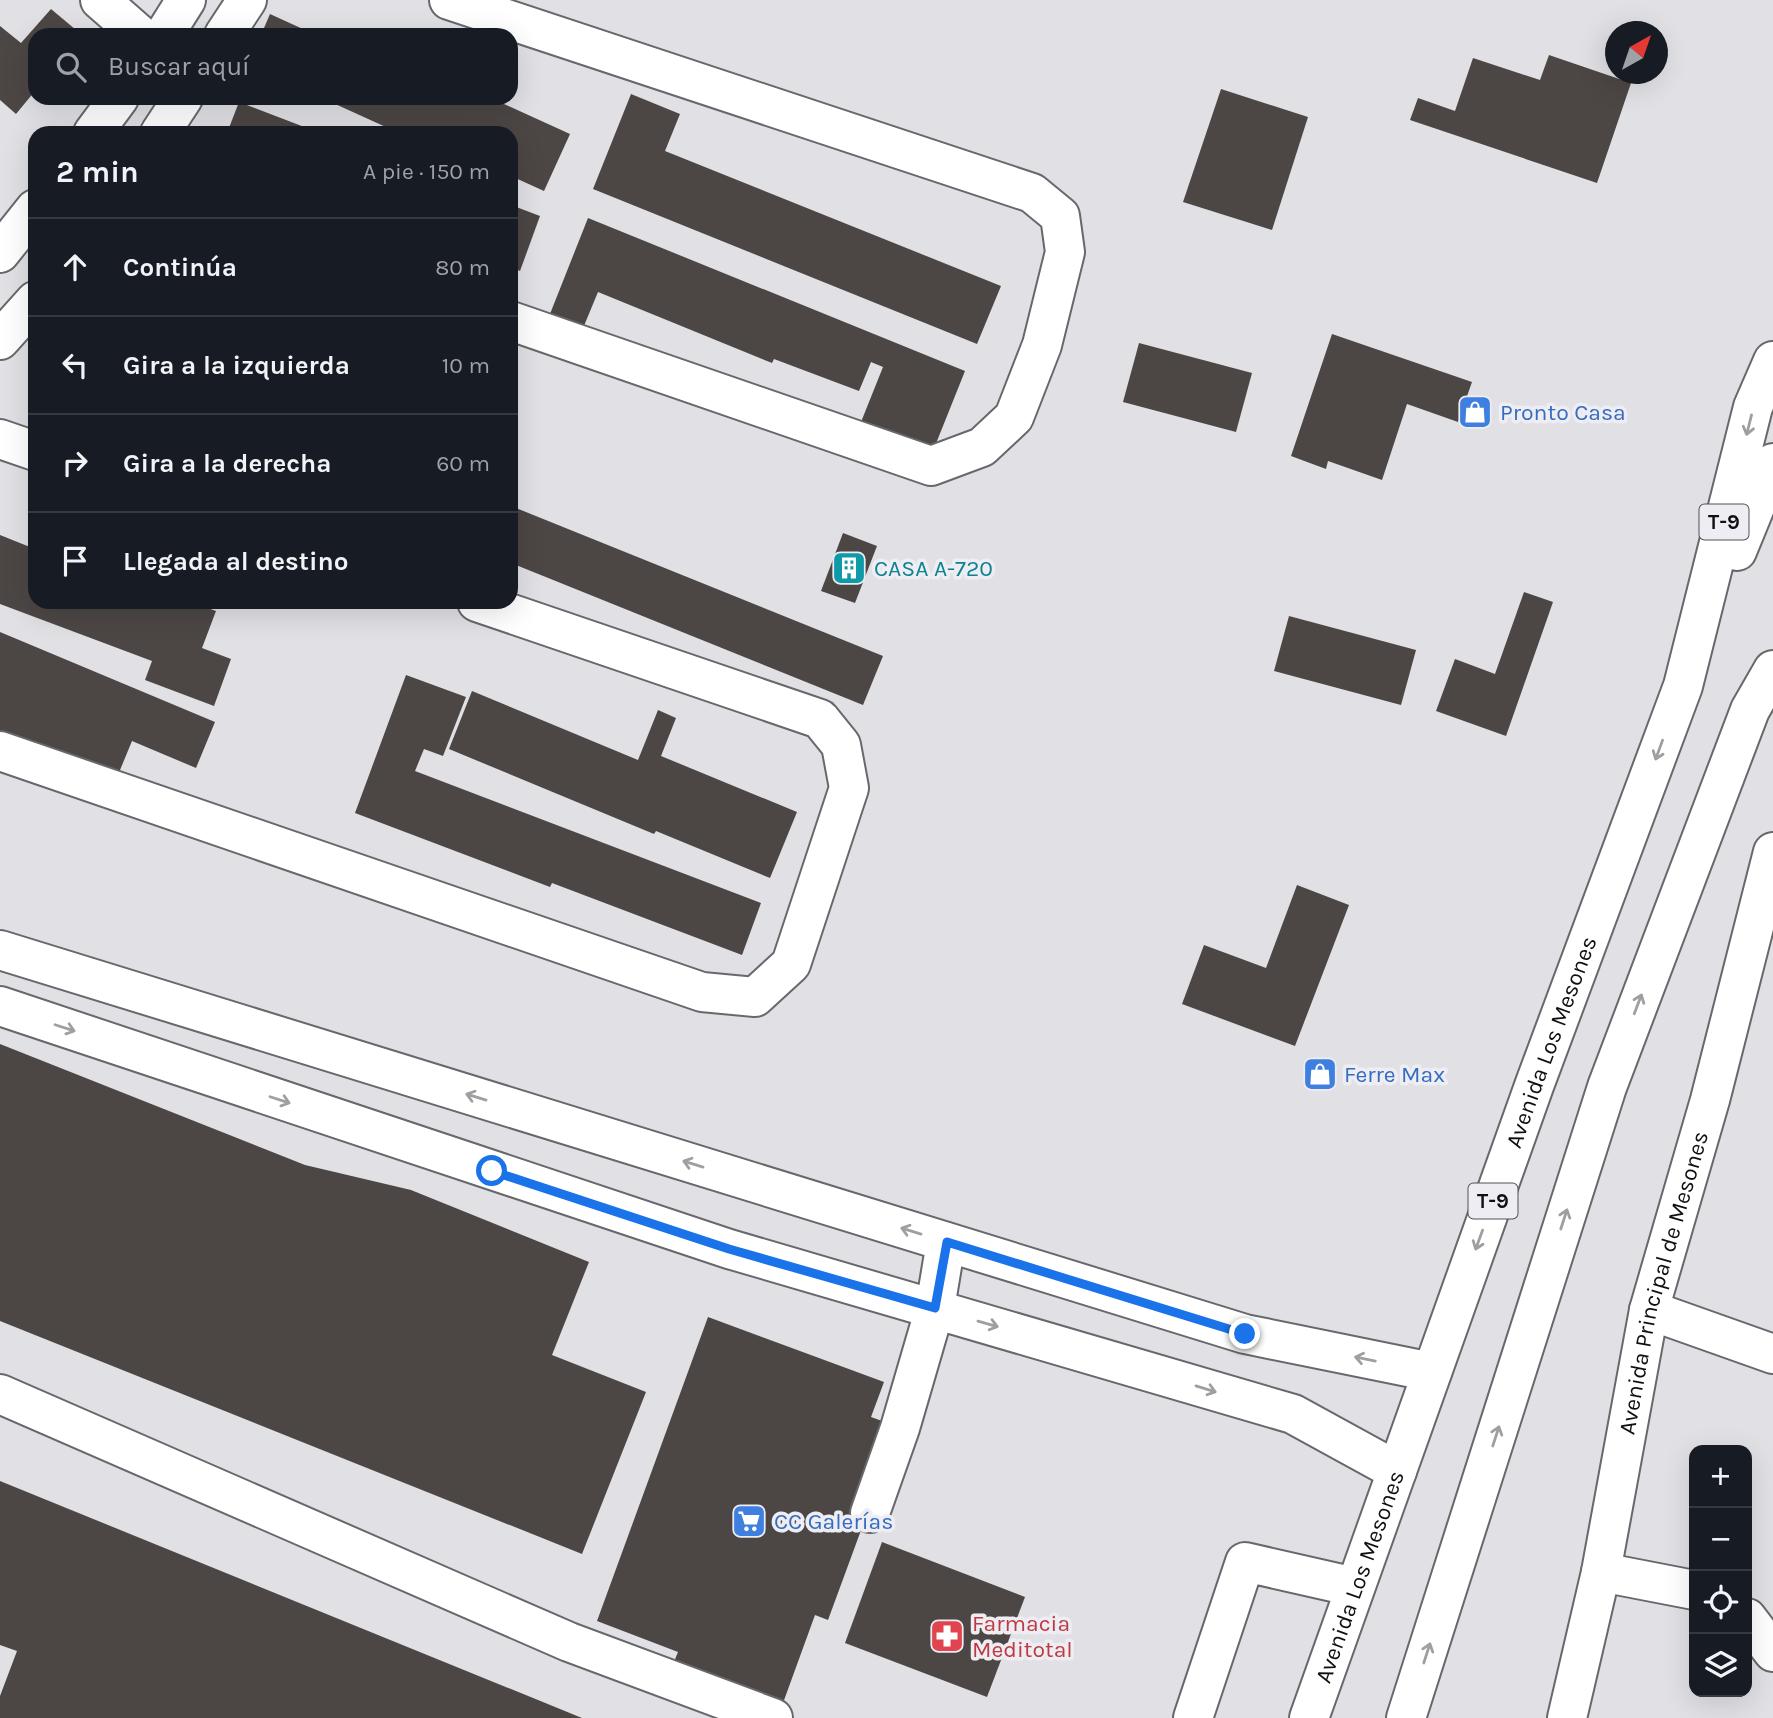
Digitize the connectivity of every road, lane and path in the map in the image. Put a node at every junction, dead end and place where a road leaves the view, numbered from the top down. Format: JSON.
{"nodes":[{"id":1,"x":100,"y":0,"type":"edge"},
{"id":2,"x":186,"y":0,"type":"edge"},
{"id":3,"x":247,"y":0,"type":"edge"},
{"id":4,"x":449,"y":0,"type":"edge"},
{"id":5,"x":132,"y":28,"type":"edge"},
{"id":6,"x":168,"y":28,"type":"edge"},
{"id":7,"x":229,"y":28,"type":"edge"},
{"id":8,"x":114,"y":105,"type":"edge"},
{"id":9,"x":178,"y":105,"type":"edge"},
{"id":10,"x":98,"y":126,"type":"edge"},
{"id":11,"x":165,"y":126,"type":"edge"},
{"id":12,"x":28,"y":218,"type":"edge"},
{"id":13,"x":0,"y":253,"type":"edge"},
{"id":14,"x":0,"y":263,"type":"edge"},
{"id":15,"x":28,"y":285,"type":"edge"},
{"id":16,"x":28,"y":309,"type":"edge"},
{"id":17,"x":518,"y":323,"type":"edge"},
{"id":18,"x":0,"y":340,"type":"edge"},
{"id":19,"x":1773,"y":361,"type":"edge"},
{"id":20,"x":0,"y":439,"type":"edge"},
{"id":21,"x":28,"y":449,"type":"edge"},
{"id":22,"x":1773,"y":463,"type":"edge"},
{"id":23,"x":498,"y":609,"type":"edge"},
{"id":24,"x":1773,"y":638,"type":"edge"},
{"id":25,"x":1773,"y":670,"type":"edge"},
{"id":26,"x":1683,"y":686,"type":"junction"},
{"id":27,"x":1750,"y":710,"type":"junction"},
{"id":28,"x":0,"y":751,"type":"edge"},
{"id":29,"x":1773,"y":852,"type":"edge"},
{"id":30,"x":0,"y":950,"type":"edge"},
{"id":31,"x":0,"y":1006,"type":"edge"},
{"id":32,"x":947,"y":1242,"type":"junction"},
{"id":33,"x":935,"y":1308,"type":"junction"},
{"id":34,"x":1649,"y":1310,"type":"junction"},
{"id":35,"x":1773,"y":1354,"type":"edge"},
{"id":36,"x":1432,"y":1373,"type":"junction"},
{"id":37,"x":0,"y":1394,"type":"edge"},
{"id":38,"x":1397,"y":1471,"type":"junction"},
{"id":39,"x":870,"y":1513,"type":"dead end"},
{"id":40,"x":1601,"y":1572,"type":"junction"},
{"id":41,"x":1355,"y":1587,"type":"junction"},
{"id":42,"x":1689,"y":1589,"type":"edge"},
{"id":43,"x":1752,"y":1625,"type":"edge"},
{"id":44,"x":1773,"y":1652,"type":"edge"},
{"id":45,"x":774,"y":1718,"type":"edge"},
{"id":46,"x":1193,"y":1718,"type":"edge"},
{"id":47,"x":1309,"y":1718,"type":"edge"},
{"id":48,"x":1406,"y":1718,"type":"edge"},
{"id":49,"x":1567,"y":1718,"type":"edge"}],
"edges":[{"from":1,"to":5,"type":"main road"},
{"from":2,"to":6,"type":"main road"},
{"from":3,"to":7,"type":"main road"},
{"from":4,"to":17,"type":"main road"},
{"from":8,"to":10,"type":"main road"},
{"from":9,"to":11,"type":"main road"},
{"from":12,"to":13,"type":"main road"},
{"from":14,"to":15,"type":"main road"},
{"from":16,"to":18,"type":"main road"},
{"from":19,"to":26,"type":"main road","name":"Avenida Los Mesones","number":"T-9","one_way":true},
{"from":20,"to":21,"type":"main road"},
{"from":22,"to":26,"type":"main road","number":"T-9"},
{"from":23,"to":28,"type":"main road"},
{"from":24,"to":27,"type":"main road"},
{"from":25,"to":27,"type":"main road"},
{"from":26,"to":36,"type":"main road","name":"Avenida Los Mesones","number":"T-9","one_way":true},
{"from":48,"to":27,"type":"main road","one_way":true},
{"from":29,"to":34,"type":"main road","name":"Avenida Principal de Mesones"},
{"from":32,"to":30,"type":"main road","one_way":true},
{"from":31,"to":33,"type":"main road","one_way":true},
{"from":32,"to":33,"type":"main road"},
{"from":36,"to":32,"type":"main road","one_way":true},
{"from":33,"to":38,"type":"main road","one_way":true},
{"from":33,"to":39,"type":"main road"},
{"from":34,"to":35,"type":"main road"},
{"from":34,"to":40,"type":"main road","name":"Avenida Principal de Mesones"},
{"from":36,"to":38,"type":"main road","name":"Avenida Los Mesones","number":"T-9"},
{"from":37,"to":45,"type":"main road"},
{"from":38,"to":41,"type":"main road","name":"Avenida Los Mesones","number":"T-9"},
{"from":40,"to":42,"type":"main road"},
{"from":40,"to":49,"type":"main road","name":"Avenida Principal de Mesones"},
{"from":41,"to":46,"type":"main road"},
{"from":41,"to":47,"type":"main road","name":"Avenida Los Mesones","number":"T-9"},
{"from":43,"to":44,"type":"main road"}]}
